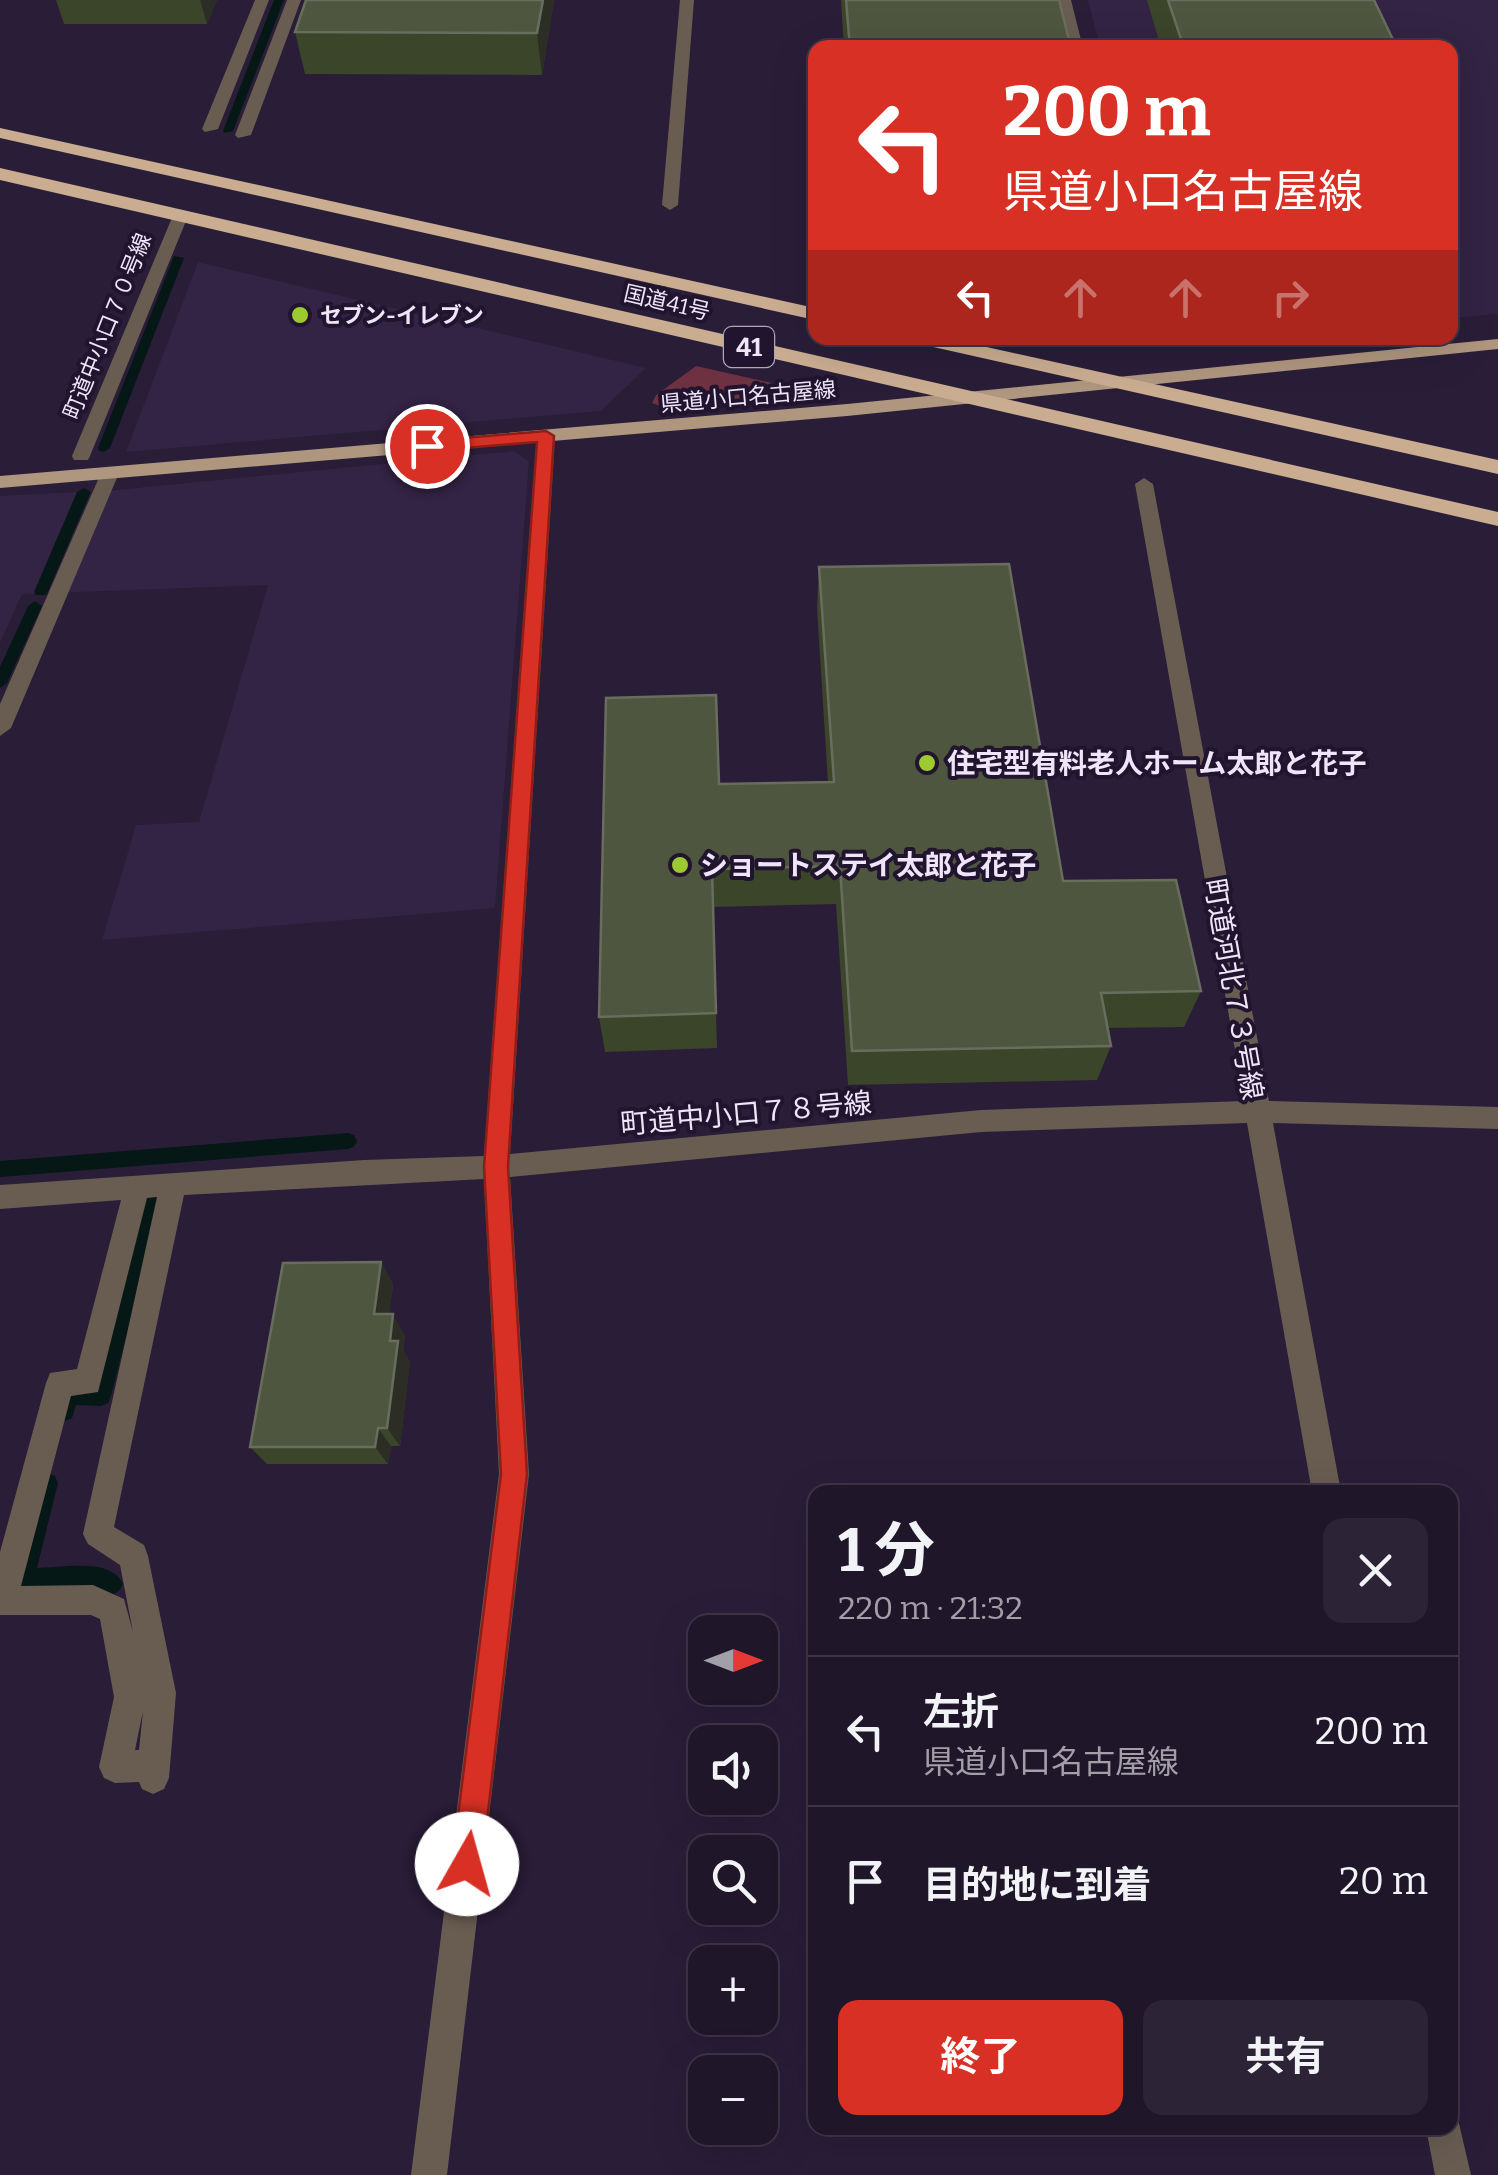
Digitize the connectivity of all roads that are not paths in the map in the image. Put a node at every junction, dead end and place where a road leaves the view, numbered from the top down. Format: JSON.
{"nodes":[{"id":1,"x":262,"y":0,"type":"edge"},
{"id":2,"x":294,"y":0,"type":"edge"},
{"id":3,"x":687,"y":0,"type":"edge"},
{"id":4,"x":1064,"y":0,"type":"edge"},
{"id":5,"x":1074,"y":40,"type":"edge"},
{"id":6,"x":210,"y":129,"type":"dead end"},
{"id":7,"x":0,"y":133,"type":"edge"},
{"id":8,"x":243,"y":135,"type":"dead end"},
{"id":9,"x":0,"y":174,"type":"edge"},
{"id":10,"x":670,"y":205,"type":"dead end"},
{"id":11,"x":180,"y":216,"type":"junction"},
{"id":12,"x":808,"y":312,"type":"edge"},
{"id":13,"x":1498,"y":344,"type":"edge"},
{"id":14,"x":952,"y":345,"type":"edge"},
{"id":15,"x":1115,"y":381,"type":"junction"},
{"id":16,"x":970,"y":397,"type":"junction"},
{"id":17,"x":546,"y":436,"type":"junction"},
{"id":18,"x":81,"y":456,"type":"dead end"},
{"id":19,"x":1498,"y":467,"type":"edge"},
{"id":20,"x":110,"y":473,"type":"junction"},
{"id":21,"x":0,"y":482,"type":"edge"},
{"id":22,"x":1144,"y":484,"type":"dead end"},
{"id":23,"x":1498,"y":520,"type":"edge"},
{"id":24,"x":0,"y":728,"type":"edge"},
{"id":25,"x":1256,"y":1112,"type":"junction"},
{"id":26,"x":1498,"y":1118,"type":"edge"},
{"id":27,"x":496,"y":1167,"type":"junction"},
{"id":28,"x":173,"y":1185,"type":"junction"},
{"id":29,"x":138,"y":1187,"type":"junction"},
{"id":30,"x":0,"y":1196,"type":"edge"},
{"id":31,"x":1325,"y":1485,"type":"edge"},
{"id":32,"x":1445,"y":2135,"type":"edge"},
{"id":33,"x":429,"y":2175,"type":"edge"},
{"id":34,"x":1452,"y":2175,"type":"edge"}],
"edges":[{"from":1,"to":6,"type":"street"},
{"from":2,"to":8,"type":"street"},
{"from":3,"to":10,"type":"street"},
{"from":4,"to":5,"type":"street"},
{"from":7,"to":12,"type":"highway","name":"国道41号","number":"41"},
{"from":9,"to":11,"type":"highway","name":"国道41号","number":"41"},
{"from":11,"to":16,"type":"highway","name":"国道41号","number":"41"},
{"from":11,"to":18,"type":"street","name":"町道中小口７０号線"},
{"from":13,"to":15,"type":"main road","name":"県道小口名古屋線"},
{"from":14,"to":15,"type":"highway"},
{"from":15,"to":16,"type":"main road","name":"県道小口名古屋線"},
{"from":15,"to":19,"type":"highway"},
{"from":16,"to":17,"type":"main road","name":"県道小口名古屋線"},
{"from":16,"to":23,"type":"highway","name":"国道41号","number":"41"},
{"from":17,"to":20,"type":"main road","name":"県道小口名古屋線"},
{"from":17,"to":27,"type":"street"},
{"from":20,"to":21,"type":"main road","name":"県道小口名古屋線"},
{"from":20,"to":24,"type":"street"},
{"from":22,"to":25,"type":"street","name":"町道河北７３号線"},
{"from":25,"to":26,"type":"street","name":"町道中小口７８号線"},
{"from":25,"to":27,"type":"street","name":"町道中小口７８号線"},
{"from":25,"to":31,"type":"street","name":"町道河北７３号線"},
{"from":27,"to":28,"type":"street","name":"町道中小口７８号線"},
{"from":27,"to":33,"type":"street"},
{"from":28,"to":29,"type":"street","name":"町道中小口７８号線"},
{"from":28,"to":29,"type":"street"},
{"from":29,"to":30,"type":"street","name":"町道中小口７８号線"},
{"from":32,"to":34,"type":"street"}]}
